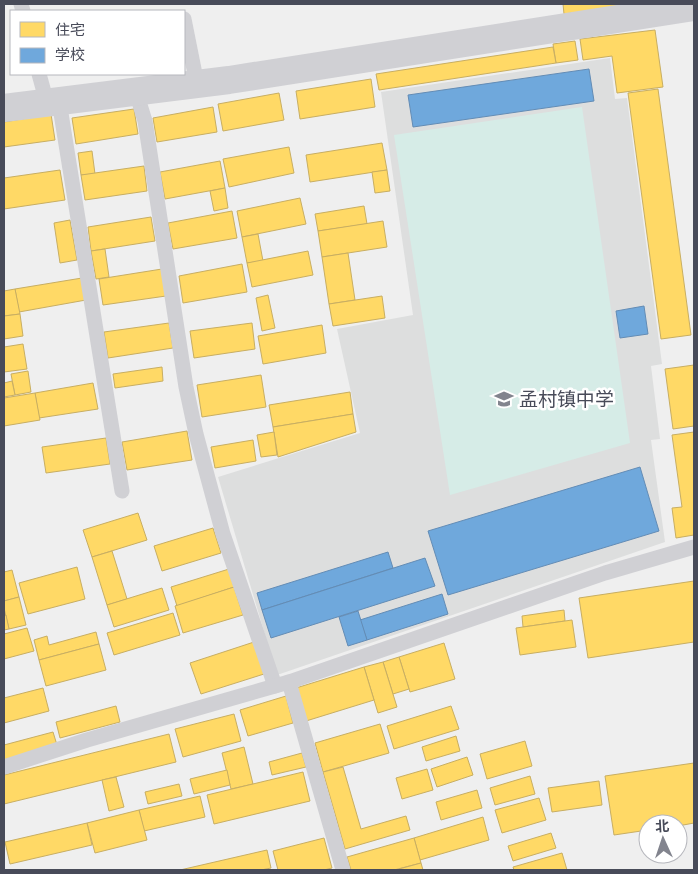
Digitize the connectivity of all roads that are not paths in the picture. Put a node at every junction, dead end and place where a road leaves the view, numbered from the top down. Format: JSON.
{"nodes":[{"id":1,"x":694,"y":7,"type":"edge"},
{"id":2,"x":185,"y":24,"type":"edge"},
{"id":3,"x":40,"y":75,"type":"edge"},
{"id":4,"x":197,"y":84,"type":"junction"},
{"id":5,"x":136,"y":92,"type":"junction"},
{"id":6,"x":53,"y":102,"type":"junction"},
{"id":7,"x":4,"y":108,"type":"edge"},
{"id":8,"x":122,"y":491,"type":"dead end"},
{"id":9,"x":694,"y":547,"type":"edge"},
{"id":10,"x":282,"y":684,"type":"junction"},
{"id":11,"x":4,"y":767,"type":"edge"},
{"id":12,"x":342,"y":870,"type":"edge"}],
"edges":[{"from":1,"to":4,"type":"street"},
{"from":2,"to":4,"type":"lane"},
{"from":3,"to":6,"type":"lane"},
{"from":4,"to":5,"type":"street"},
{"from":5,"to":6,"type":"street"},
{"from":5,"to":10,"type":"lane"},
{"from":6,"to":7,"type":"street"},
{"from":6,"to":8,"type":"lane"},
{"from":9,"to":10,"type":"lane"},
{"from":10,"to":11,"type":"lane"},
{"from":10,"to":12,"type":"lane"}]}
